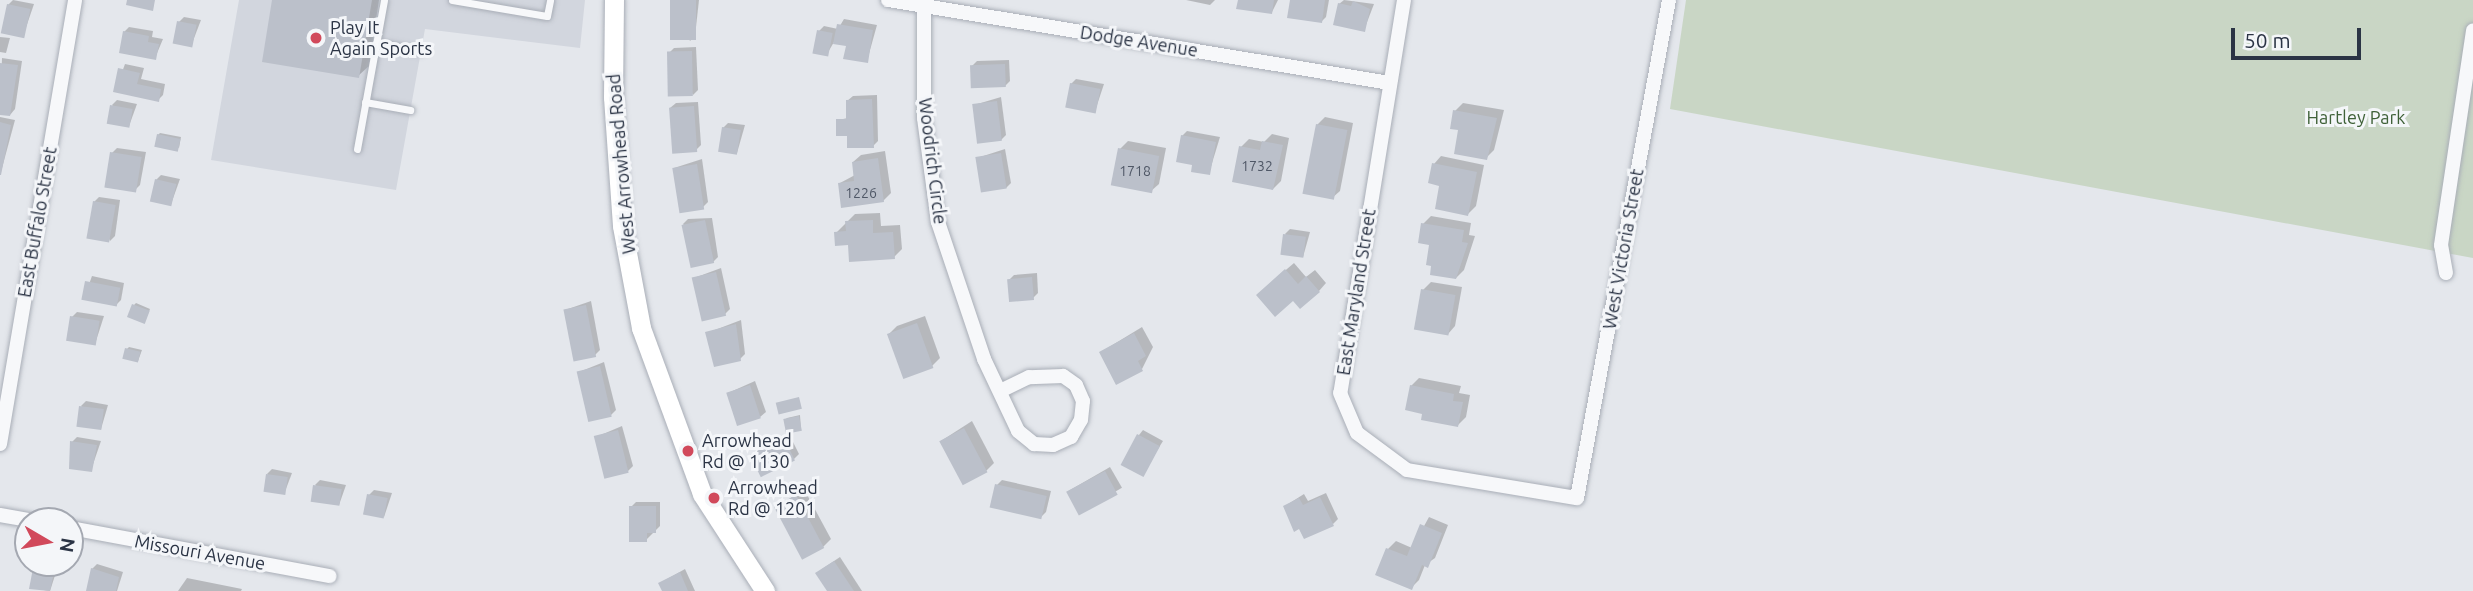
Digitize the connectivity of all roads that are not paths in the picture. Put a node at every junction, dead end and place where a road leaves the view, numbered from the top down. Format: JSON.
{"nodes":[{"id":1,"x":75,"y":0,"type":"edge"},
{"id":2,"x":384,"y":0,"type":"edge"},
{"id":3,"x":452,"y":0,"type":"edge"},
{"id":4,"x":550,"y":0,"type":"edge"},
{"id":5,"x":614,"y":0,"type":"edge"},
{"id":6,"x":888,"y":0,"type":"edge"},
{"id":7,"x":1404,"y":0,"type":"edge"},
{"id":8,"x":1669,"y":0,"type":"edge"},
{"id":9,"x":924,"y":5,"type":"junction"},
{"id":10,"x":2473,"y":30,"type":"edge"},
{"id":11,"x":376,"y":43,"type":"junction"},
{"id":12,"x":420,"y":51,"type":"dead end"},
{"id":13,"x":1390,"y":83,"type":"junction"},
{"id":14,"x":365,"y":102,"type":"junction"},
{"id":15,"x":410,"y":110,"type":"dead end"},
{"id":16,"x":357,"y":149,"type":"dead end"},
{"id":17,"x":2446,"y":273,"type":"dead end"},
{"id":18,"x":1000,"y":391,"type":"junction"},
{"id":19,"x":0,"y":444,"type":"edge"},
{"id":20,"x":1577,"y":498,"type":"joint"},
{"id":21,"x":84,"y":531,"type":"edge"},
{"id":22,"x":330,"y":576,"type":"dead end"},
{"id":23,"x":765,"y":591,"type":"edge"}],
"edges":[{"from":1,"to":19,"type":"street","name":"East Buffalo Street"},
{"from":2,"to":11,"type":"lane"},
{"from":3,"to":4,"type":"lane"},
{"from":5,"to":23,"type":"street","name":"West Arrowhead Road"},
{"from":6,"to":9,"type":"street","name":"Dodge Avenue"},
{"from":7,"to":13,"type":"street","name":"East Maryland Street"},
{"from":8,"to":20,"type":"street","name":"West Victoria Street"},
{"from":9,"to":13,"type":"street","name":"Dodge Avenue"},
{"from":9,"to":18,"type":"street","name":"Woodrich Circle"},
{"from":10,"to":17,"type":"street"},
{"from":11,"to":12,"type":"lane"},
{"from":11,"to":14,"type":"lane"},
{"from":13,"to":20,"type":"street","name":"East Maryland Street"},
{"from":14,"to":15,"type":"lane"},
{"from":14,"to":16,"type":"lane"},
{"from":18,"to":18,"type":"street","name":"Woodrich Circle"},
{"from":21,"to":22,"type":"street","name":"Missouri Avenue"}]}
